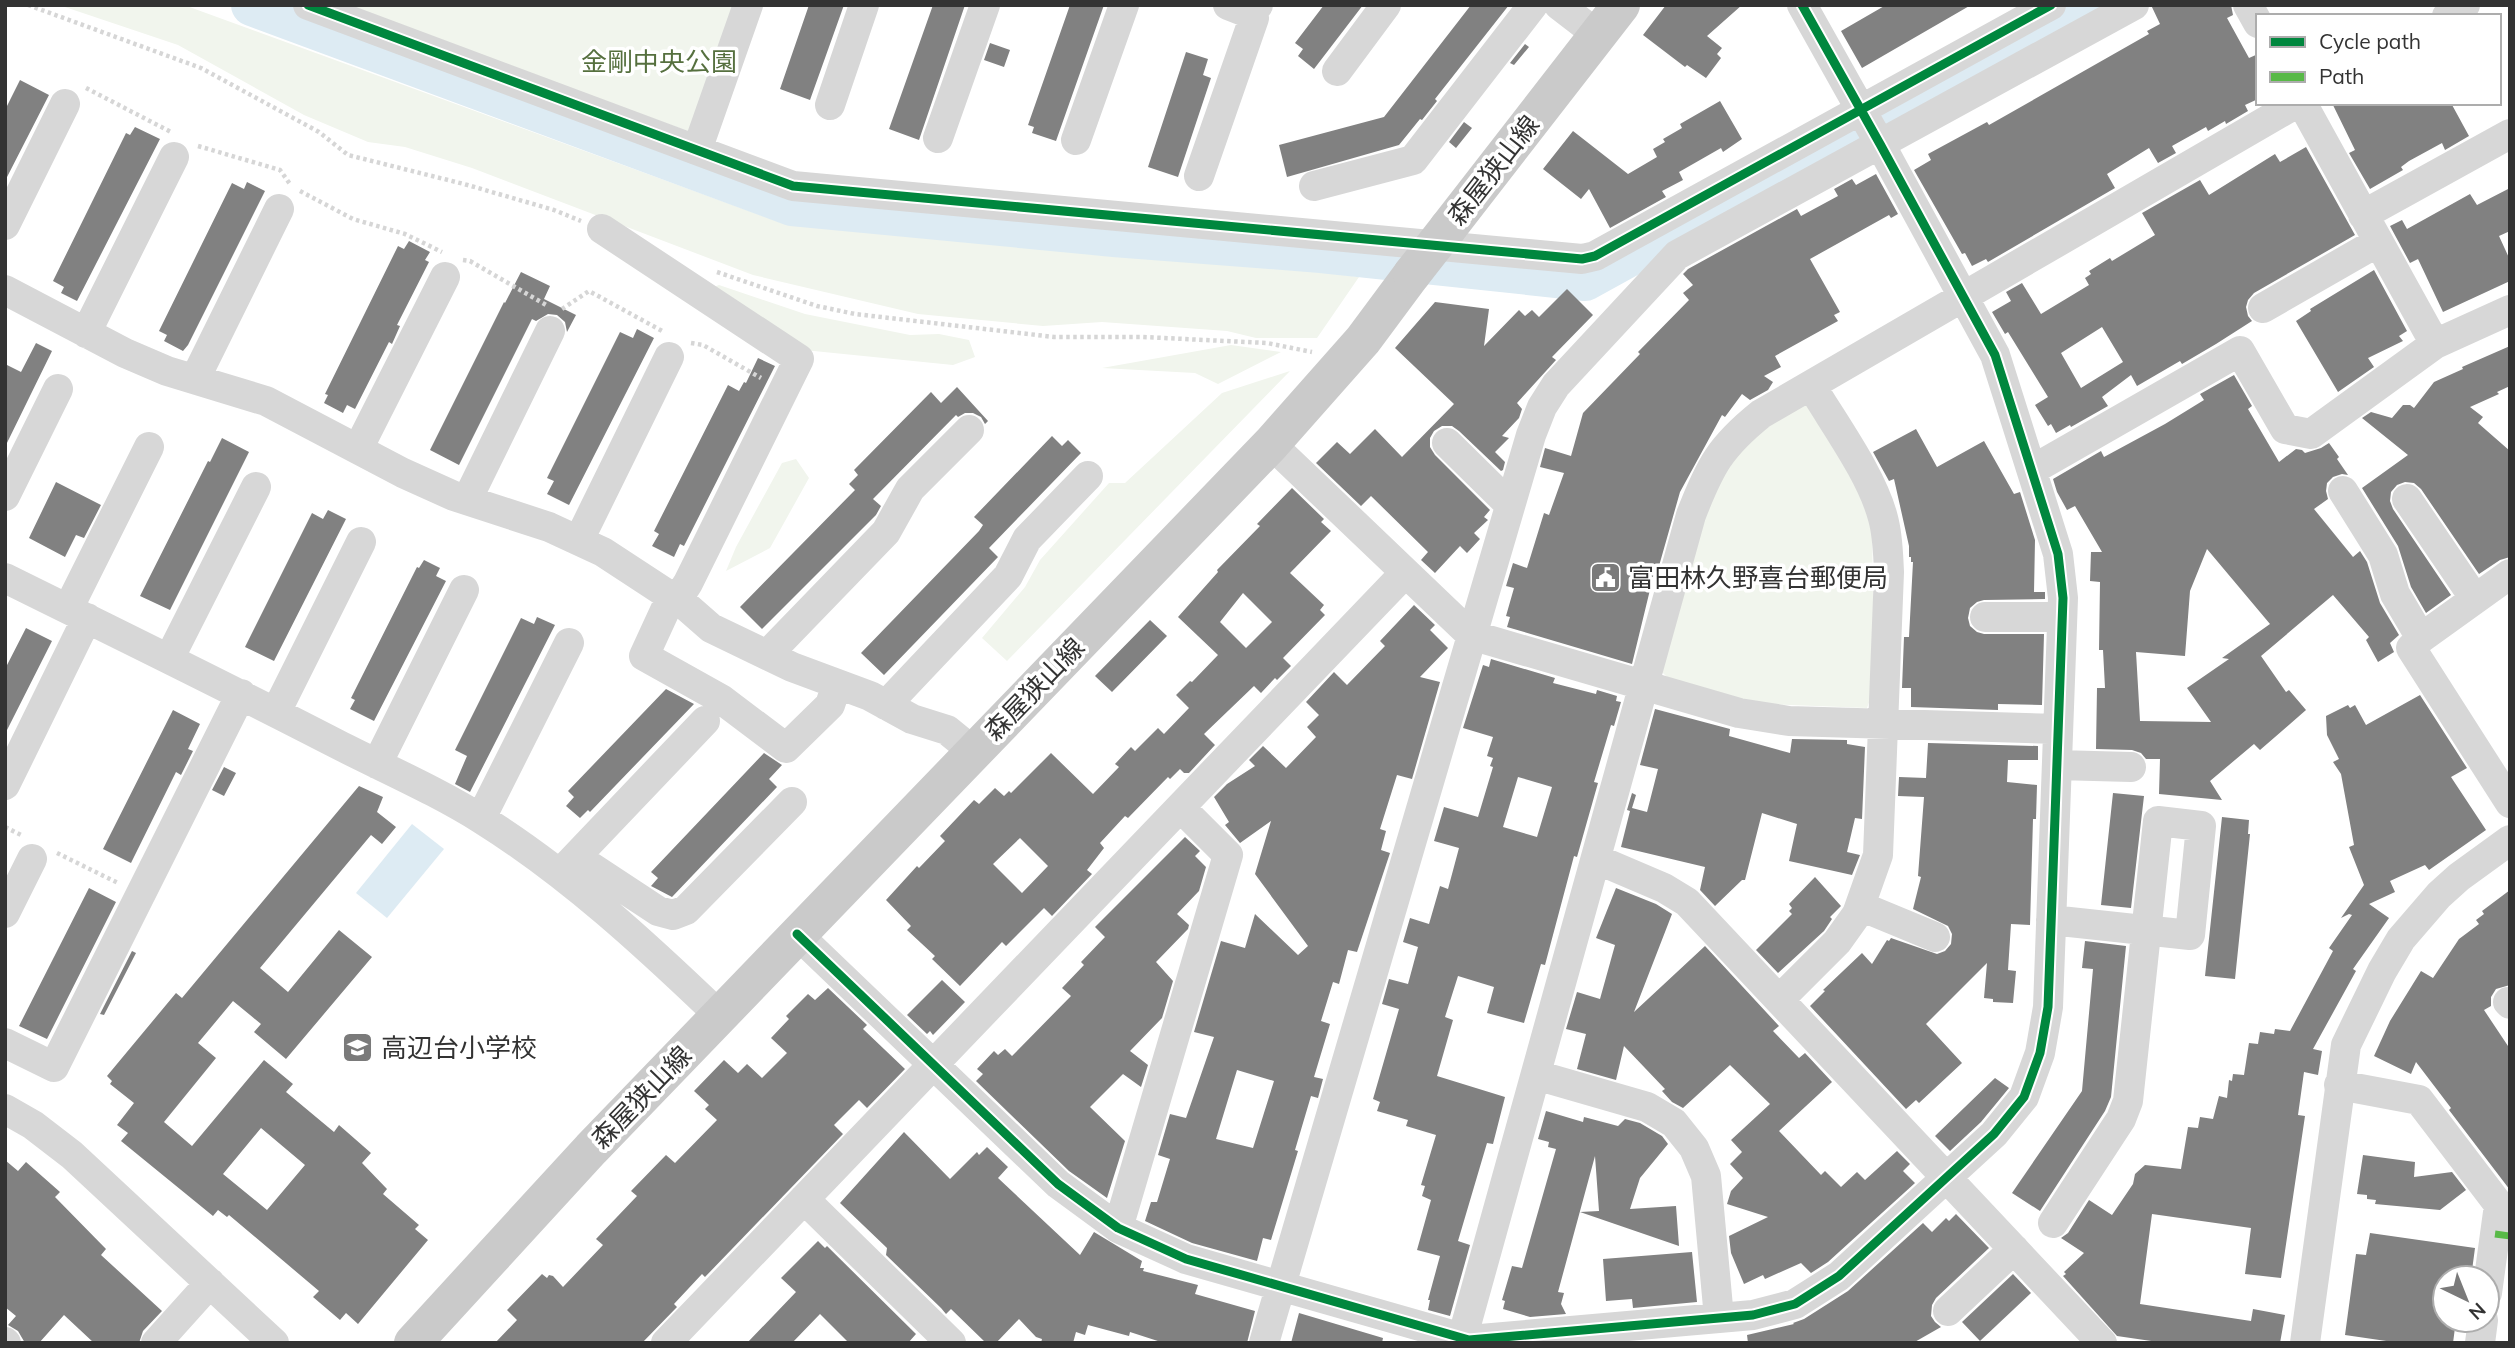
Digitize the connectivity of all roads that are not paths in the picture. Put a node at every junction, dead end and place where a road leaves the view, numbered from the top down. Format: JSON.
{"nodes":[{"id":1,"x":308,"y":5,"type":"edge"},
{"id":2,"x":748,"y":5,"type":"edge"},
{"id":3,"x":864,"y":5,"type":"edge"},
{"id":4,"x":985,"y":5,"type":"edge"},
{"id":5,"x":1124,"y":5,"type":"edge"},
{"id":6,"x":1387,"y":5,"type":"edge"},
{"id":7,"x":1533,"y":5,"type":"edge"},
{"id":8,"x":1559,"y":5,"type":"edge"},
{"id":9,"x":1620,"y":5,"type":"edge"},
{"id":10,"x":1802,"y":5,"type":"edge"},
{"id":11,"x":2051,"y":5,"type":"edge"},
{"id":12,"x":2134,"y":5,"type":"edge"},
{"id":13,"x":1244,"y":8,"type":"edge"},
{"id":14,"x":1598,"y":35,"type":"junction"},
{"id":15,"x":1337,"y":71,"type":"dead end"},
{"id":16,"x":65,"y":104,"type":"road end"},
{"id":17,"x":830,"y":105,"type":"dead end"},
{"id":18,"x":2296,"y":105,"type":"edge"},
{"id":19,"x":2300,"y":105,"type":"edge"},
{"id":20,"x":1871,"y":127,"type":"junction"},
{"id":21,"x":2510,"y":134,"type":"edge"},
{"id":22,"x":939,"y":138,"type":"dead end"},
{"id":23,"x":1076,"y":140,"type":"dead end"},
{"id":24,"x":182,"y":145,"type":"road end"},
{"id":25,"x":697,"y":150,"type":"junction"},
{"id":26,"x":1199,"y":176,"type":"dead end"},
{"id":27,"x":1314,"y":186,"type":"dead end"},
{"id":28,"x":279,"y":209,"type":"dead end"},
{"id":29,"x":2363,"y":215,"type":"junction"},
{"id":30,"x":5,"y":225,"type":"edge"},
{"id":31,"x":602,"y":229,"type":"road end"},
{"id":32,"x":2378,"y":242,"type":"junction"},
{"id":33,"x":447,"y":262,"type":"road end"},
{"id":34,"x":5,"y":290,"type":"edge"},
{"id":35,"x":1964,"y":297,"type":"junction"},
{"id":36,"x":2263,"y":308,"type":"dead end"},
{"id":37,"x":2510,"y":310,"type":"edge"},
{"id":38,"x":550,"y":331,"type":"dead end"},
{"id":39,"x":86,"y":333,"type":"junction"},
{"id":40,"x":672,"y":344,"type":"road end"},
{"id":41,"x":2435,"y":344,"type":"junction"},
{"id":42,"x":195,"y":379,"type":"junction"},
{"id":43,"x":1811,"y":385,"type":"junction"},
{"id":44,"x":58,"y":389,"type":"dead end"},
{"id":45,"x":969,"y":430,"type":"dead end"},
{"id":46,"x":1447,"y":443,"type":"dead end"},
{"id":47,"x":1270,"y":444,"type":"junction"},
{"id":48,"x":149,"y":447,"type":"dead end"},
{"id":49,"x":358,"y":449,"type":"junction"},
{"id":50,"x":2032,"y":470,"type":"junction"},
{"id":51,"x":1088,"y":476,"type":"dead end"},
{"id":52,"x":256,"y":487,"type":"dead end"},
{"id":53,"x":2343,"y":491,"type":"dead end"},
{"id":54,"x":5,"y":496,"type":"edge"},
{"id":55,"x":2407,"y":499,"type":"dead end"},
{"id":56,"x":467,"y":500,"type":"junction"},
{"id":57,"x":1510,"y":505,"type":"junction"},
{"id":58,"x":579,"y":540,"type":"junction"},
{"id":59,"x":361,"y":542,"type":"dead end"},
{"id":60,"x":1404,"y":574,"type":"junction"},
{"id":61,"x":2510,"y":574,"type":"edge"},
{"id":62,"x":5,"y":578,"type":"edge"},
{"id":63,"x":464,"y":590,"type":"dead end"},
{"id":64,"x":2475,"y":599,"type":"junction"},
{"id":65,"x":677,"y":600,"type":"junction"},
{"id":66,"x":77,"y":614,"type":"junction"},
{"id":67,"x":1985,"y":617,"type":"dead end"},
{"id":68,"x":2062,"y":617,"type":"junction"},
{"id":69,"x":1471,"y":635,"type":"junction"},
{"id":70,"x":2421,"y":638,"type":"junction"},
{"id":71,"x":569,"y":643,"type":"dead end"},
{"id":72,"x":767,"y":655,"type":"junction"},
{"id":73,"x":169,"y":659,"type":"junction"},
{"id":74,"x":837,"y":684,"type":"junction"},
{"id":75,"x":1643,"y":686,"type":"junction"},
{"id":76,"x":241,"y":694,"type":"junction"},
{"id":77,"x":886,"y":705,"type":"junction"},
{"id":78,"x":276,"y":712,"type":"junction"},
{"id":79,"x":705,"y":721,"type":"dead end"},
{"id":80,"x":1883,"y":724,"type":"junction"},
{"id":81,"x":2058,"y":729,"type":"junction"},
{"id":82,"x":974,"y":752,"type":"junction"},
{"id":83,"x":377,"y":764,"type":"junction"},
{"id":84,"x":2057,"y":765,"type":"junction"},
{"id":85,"x":2131,"y":767,"type":"dead end"},
{"id":86,"x":5,"y":785,"type":"edge"},
{"id":87,"x":792,"y":802,"type":"dead end"},
{"id":88,"x":2510,"y":803,"type":"edge"},
{"id":89,"x":1181,"y":807,"type":"junction"},
{"id":90,"x":481,"y":818,"type":"junction"},
{"id":91,"x":2510,"y":840,"type":"edge"},
{"id":92,"x":35,"y":849,"type":"road end"},
{"id":93,"x":1596,"y":859,"type":"junction"},
{"id":94,"x":568,"y":866,"type":"junction"},
{"id":95,"x":1860,"y":906,"type":"junction"},
{"id":96,"x":5,"y":913,"type":"edge"},
{"id":97,"x":2051,"y":920,"type":"junction"},
{"id":98,"x":797,"y":934,"type":"junction"},
{"id":99,"x":1935,"y":937,"type":"dead end"},
{"id":100,"x":1780,"y":999,"type":"junction"},
{"id":101,"x":720,"y":1016,"type":"junction"},
{"id":102,"x":5,"y":1043,"type":"edge"},
{"id":103,"x":933,"y":1065,"type":"junction"},
{"id":104,"x":1536,"y":1075,"type":"junction"},
{"id":105,"x":2339,"y":1084,"type":"junction"},
{"id":106,"x":5,"y":1109,"type":"edge"},
{"id":107,"x":1947,"y":1177,"type":"junction"},
{"id":108,"x":804,"y":1199,"type":"junction"},
{"id":109,"x":2053,"y":1223,"type":"dead end"},
{"id":110,"x":1118,"y":1228,"type":"junction"},
{"id":111,"x":2502,"y":1235,"type":"edge"},
{"id":112,"x":2014,"y":1249,"type":"junction"},
{"id":113,"x":2494,"y":1264,"type":"edge"},
{"id":114,"x":210,"y":1283,"type":"junction"},
{"id":115,"x":1280,"y":1286,"type":"junction"},
{"id":116,"x":1948,"y":1311,"type":"dead end"},
{"id":117,"x":1719,"y":1318,"type":"junction"},
{"id":118,"x":940,"y":1339,"type":"edge"},
{"id":119,"x":1462,"y":1341,"type":"edge"},
{"id":120,"x":156,"y":1343,"type":"edge"},
{"id":121,"x":274,"y":1343,"type":"edge"},
{"id":122,"x":413,"y":1343,"type":"edge"},
{"id":123,"x":666,"y":1343,"type":"edge"},
{"id":124,"x":1264,"y":1343,"type":"edge"},
{"id":125,"x":2102,"y":1343,"type":"edge"},
{"id":126,"x":2305,"y":1343,"type":"edge"}],
"edges":[{"from":1,"to":25,"type":"street"},
{"from":2,"to":25,"type":"street"},
{"from":3,"to":17,"type":"street"},
{"from":4,"to":22,"type":"street"},
{"from":5,"to":23,"type":"street"},
{"from":6,"to":15,"type":"street"},
{"from":7,"to":27,"type":"street"},
{"from":8,"to":14,"type":"street"},
{"from":9,"to":14,"type":"main road","name":"森屋狭山線"},
{"from":10,"to":20,"type":"street"},
{"from":11,"to":20,"type":"street"},
{"from":12,"to":20,"type":"street"},
{"from":13,"to":26,"type":"street"},
{"from":14,"to":47,"type":"main road","name":"森屋狭山線","bridge":true},
{"from":16,"to":30,"type":"street"},
{"from":18,"to":35,"type":"street"},
{"from":19,"to":29,"type":"street"},
{"from":20,"to":25,"type":"street"},
{"from":20,"to":35,"type":"street"},
{"from":20,"to":57,"type":"street"},
{"from":21,"to":29,"type":"street"},
{"from":24,"to":39,"type":"street"},
{"from":28,"to":42,"type":"street"},
{"from":29,"to":32,"type":"street"},
{"from":31,"to":65,"type":"street"},
{"from":32,"to":36,"type":"street"},
{"from":32,"to":41,"type":"street"},
{"from":33,"to":49,"type":"street"},
{"from":34,"to":39,"type":"street"},
{"from":35,"to":43,"type":"street"},
{"from":35,"to":50,"type":"street"},
{"from":37,"to":41,"type":"street"},
{"from":38,"to":56,"type":"street"},
{"from":39,"to":42,"type":"street"},
{"from":40,"to":58,"type":"street"},
{"from":41,"to":50,"type":"street"},
{"from":42,"to":49,"type":"street"},
{"from":43,"to":75,"type":"street"},
{"from":43,"to":80,"type":"street"},
{"from":44,"to":54,"type":"street"},
{"from":45,"to":72,"type":"street"},
{"from":46,"to":57,"type":"street"},
{"from":47,"to":60,"type":"street"},
{"from":47,"to":82,"type":"main road","name":"森屋狭山線"},
{"from":48,"to":66,"type":"street"},
{"from":49,"to":56,"type":"street"},
{"from":50,"to":68,"type":"street"},
{"from":51,"to":77,"type":"street"},
{"from":52,"to":73,"type":"street"},
{"from":53,"to":70,"type":"street"},
{"from":55,"to":64,"type":"street"},
{"from":56,"to":58,"type":"street"},
{"from":57,"to":69,"type":"street"},
{"from":58,"to":65,"type":"street"},
{"from":59,"to":78,"type":"street"},
{"from":60,"to":69,"type":"street"},
{"from":60,"to":89,"type":"street"},
{"from":61,"to":64,"type":"street"},
{"from":62,"to":66,"type":"street"},
{"from":63,"to":83,"type":"street"},
{"from":64,"to":70,"type":"street"},
{"from":65,"to":72,"type":"street"},
{"from":65,"to":74,"type":"street"},
{"from":66,"to":73,"type":"street"},
{"from":66,"to":86,"type":"street"},
{"from":67,"to":68,"type":"street"},
{"from":68,"to":81,"type":"street"},
{"from":69,"to":75,"type":"street"},
{"from":69,"to":115,"type":"street"},
{"from":70,"to":88,"type":"street"},
{"from":71,"to":90,"type":"street"},
{"from":72,"to":74,"type":"street"},
{"from":73,"to":76,"type":"street"},
{"from":74,"to":77,"type":"street"},
{"from":75,"to":80,"type":"street"},
{"from":75,"to":93,"type":"street"},
{"from":76,"to":78,"type":"street"},
{"from":76,"to":102,"type":"street"},
{"from":77,"to":82,"type":"street"},
{"from":78,"to":83,"type":"street"},
{"from":79,"to":94,"type":"street"},
{"from":80,"to":81,"type":"street"},
{"from":80,"to":95,"type":"street"},
{"from":81,"to":84,"type":"street"},
{"from":82,"to":98,"type":"main road","name":"森屋狭山線"},
{"from":83,"to":90,"type":"street"},
{"from":84,"to":85,"type":"street"},
{"from":84,"to":97,"type":"street"},
{"from":87,"to":94,"type":"street"},
{"from":89,"to":103,"type":"street"},
{"from":89,"to":110,"type":"street"},
{"from":90,"to":94,"type":"street"},
{"from":91,"to":105,"type":"street"},
{"from":92,"to":96,"type":"street"},
{"from":93,"to":100,"type":"street"},
{"from":93,"to":104,"type":"street"},
{"from":94,"to":101,"type":"street"},
{"from":95,"to":99,"type":"street"},
{"from":95,"to":100,"type":"street"},
{"from":97,"to":107,"type":"street"},
{"from":97,"to":109,"type":"street"},
{"from":98,"to":101,"type":"main road","name":"森屋狭山線"},
{"from":98,"to":103,"type":"street"},
{"from":100,"to":107,"type":"street"},
{"from":101,"to":122,"type":"main road","name":"森屋狭山線"},
{"from":103,"to":108,"type":"street"},
{"from":103,"to":110,"type":"street"},
{"from":104,"to":117,"type":"street"},
{"from":104,"to":119,"type":"street"},
{"from":105,"to":111,"type":"street"},
{"from":105,"to":126,"type":"street"},
{"from":106,"to":114,"type":"street"},
{"from":107,"to":112,"type":"street"},
{"from":107,"to":117,"type":"street"},
{"from":108,"to":118,"type":"street"},
{"from":108,"to":123,"type":"street"},
{"from":110,"to":115,"type":"street"},
{"from":111,"to":113,"type":"street"},
{"from":112,"to":116,"type":"street"},
{"from":112,"to":125,"type":"street"},
{"from":114,"to":120,"type":"street"},
{"from":114,"to":121,"type":"street"},
{"from":115,"to":119,"type":"street"},
{"from":115,"to":124,"type":"street"},
{"from":117,"to":119,"type":"street"}]}
